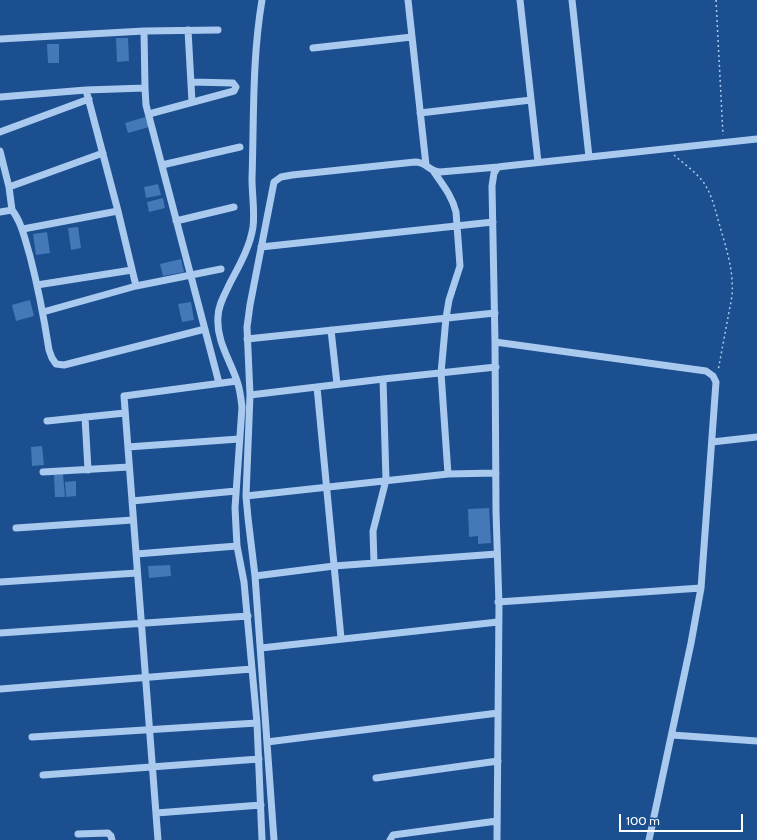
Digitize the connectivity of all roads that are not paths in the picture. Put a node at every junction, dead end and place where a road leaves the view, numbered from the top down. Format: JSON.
{"nodes":[{"id":1,"x":262,"y":0,"type":"edge"},
{"id":2,"x":408,"y":0,"type":"edge"},
{"id":3,"x":520,"y":0,"type":"edge"},
{"id":4,"x":572,"y":0,"type":"edge"},
{"id":5,"x":188,"y":30,"type":"junction"},
{"id":6,"x":218,"y":30,"type":"dead end"},
{"id":7,"x":144,"y":31,"type":"junction"},
{"id":8,"x":412,"y":37,"type":"junction"},
{"id":9,"x":0,"y":40,"type":"edge"},
{"id":10,"x":313,"y":48,"type":"dead end"},
{"id":11,"x":191,"y":82,"type":"junction"},
{"id":12,"x":145,"y":88,"type":"junction"},
{"id":13,"x":86,"y":90,"type":"junction"},
{"id":14,"x":0,"y":97,"type":"edge"},
{"id":15,"x":89,"y":99,"type":"junction"},
{"id":16,"x":531,"y":100,"type":"junction"},
{"id":17,"x":192,"y":102,"type":"junction"},
{"id":18,"x":420,"y":113,"type":"junction"},
{"id":19,"x":148,"y":114,"type":"junction"},
{"id":20,"x":0,"y":132,"type":"edge"},
{"id":21,"x":757,"y":139,"type":"edge"},
{"id":22,"x":240,"y":147,"type":"dead end"},
{"id":23,"x":0,"y":151,"type":"edge"},
{"id":24,"x":103,"y":153,"type":"junction"},
{"id":25,"x":589,"y":157,"type":"junction"},
{"id":26,"x":538,"y":162,"type":"junction"},
{"id":27,"x":426,"y":165,"type":"junction"},
{"id":28,"x":162,"y":166,"type":"junction"},
{"id":29,"x":498,"y":167,"type":"junction"},
{"id":30,"x":434,"y":172,"type":"junction"},
{"id":31,"x":9,"y":188,"type":"junction"},
{"id":32,"x":234,"y":207,"type":"dead end"},
{"id":33,"x":12,"y":210,"type":"junction"},
{"id":34,"x":118,"y":211,"type":"junction"},
{"id":35,"x":0,"y":212,"type":"edge"},
{"id":36,"x":176,"y":221,"type":"junction"},
{"id":37,"x":493,"y":222,"type":"junction"},
{"id":38,"x":458,"y":226,"type":"junction"},
{"id":39,"x":22,"y":229,"type":"junction"},
{"id":40,"x":261,"y":247,"type":"junction"},
{"id":41,"x":221,"y":269,"type":"dead end"},
{"id":42,"x":132,"y":270,"type":"junction"},
{"id":43,"x":191,"y":276,"type":"junction"},
{"id":44,"x":37,"y":285,"type":"junction"},
{"id":45,"x":136,"y":286,"type":"junction"},
{"id":46,"x":43,"y":312,"type":"junction"},
{"id":47,"x":495,"y":313,"type":"junction"},
{"id":48,"x":446,"y":318,"type":"junction"},
{"id":49,"x":205,"y":329,"type":"junction"},
{"id":50,"x":331,"y":330,"type":"junction"},
{"id":51,"x":247,"y":339,"type":"junction"},
{"id":52,"x":495,"y":342,"type":"junction"},
{"id":53,"x":496,"y":367,"type":"junction"},
{"id":54,"x":441,"y":373,"type":"junction"},
{"id":55,"x":383,"y":379,"type":"junction"},
{"id":56,"x":237,"y":381,"type":"junction"},
{"id":57,"x":219,"y":383,"type":"junction"},
{"id":58,"x":337,"y":384,"type":"junction"},
{"id":59,"x":317,"y":387,"type":"junction"},
{"id":60,"x":250,"y":395,"type":"junction"},
{"id":61,"x":125,"y":413,"type":"junction"},
{"id":62,"x":86,"y":417,"type":"junction"},
{"id":63,"x":47,"y":421,"type":"dead end"},
{"id":64,"x":757,"y":437,"type":"edge"},
{"id":65,"x":239,"y":439,"type":"junction"},
{"id":66,"x":712,"y":442,"type":"junction"},
{"id":67,"x":128,"y":447,"type":"junction"},
{"id":68,"x":129,"y":467,"type":"junction"},
{"id":69,"x":88,"y":470,"type":"junction"},
{"id":70,"x":44,"y":472,"type":"dead end"},
{"id":71,"x":496,"y":473,"type":"junction"},
{"id":72,"x":448,"y":474,"type":"junction"},
{"id":73,"x":386,"y":480,"type":"junction"},
{"id":74,"x":327,"y":486,"type":"junction"},
{"id":75,"x":236,"y":491,"type":"junction"},
{"id":76,"x":246,"y":496,"type":"junction"},
{"id":77,"x":132,"y":501,"type":"junction"},
{"id":78,"x":133,"y":520,"type":"junction"},
{"id":79,"x":16,"y":528,"type":"dead end"},
{"id":80,"x":237,"y":546,"type":"junction"},
{"id":81,"x":136,"y":554,"type":"junction"},
{"id":82,"x":497,"y":554,"type":"junction"},
{"id":83,"x":374,"y":563,"type":"junction"},
{"id":84,"x":334,"y":566,"type":"junction"},
{"id":85,"x":137,"y":573,"type":"junction"},
{"id":86,"x":255,"y":576,"type":"junction"},
{"id":87,"x":0,"y":582,"type":"edge"},
{"id":88,"x":701,"y":588,"type":"junction"},
{"id":89,"x":498,"y":602,"type":"junction"},
{"id":90,"x":248,"y":616,"type":"junction"},
{"id":91,"x":498,"y":622,"type":"junction"},
{"id":92,"x":141,"y":624,"type":"junction"},
{"id":93,"x":0,"y":633,"type":"edge"},
{"id":94,"x":341,"y":638,"type":"junction"},
{"id":95,"x":261,"y":648,"type":"junction"},
{"id":96,"x":252,"y":669,"type":"junction"},
{"id":97,"x":145,"y":678,"type":"junction"},
{"id":98,"x":0,"y":689,"type":"edge"},
{"id":99,"x":498,"y":713,"type":"junction"},
{"id":100,"x":257,"y":724,"type":"junction"},
{"id":101,"x":149,"y":730,"type":"junction"},
{"id":102,"x":672,"y":735,"type":"junction"},
{"id":103,"x":32,"y":737,"type":"dead end"},
{"id":104,"x":757,"y":741,"type":"edge"},
{"id":105,"x":267,"y":742,"type":"junction"},
{"id":106,"x":259,"y":760,"type":"junction"},
{"id":107,"x":498,"y":761,"type":"junction"},
{"id":108,"x":152,"y":767,"type":"junction"},
{"id":109,"x":43,"y":775,"type":"dead end"},
{"id":110,"x":376,"y":778,"type":"dead end"},
{"id":111,"x":261,"y":805,"type":"junction"},
{"id":112,"x":156,"y":813,"type":"junction"},
{"id":113,"x":497,"y":821,"type":"junction"},
{"id":114,"x":78,"y":834,"type":"dead end"},
{"id":115,"x":112,"y":840,"type":"edge"},
{"id":116,"x":158,"y":840,"type":"edge"},
{"id":117,"x":262,"y":840,"type":"edge"},
{"id":118,"x":274,"y":840,"type":"edge"},
{"id":119,"x":390,"y":840,"type":"edge"},
{"id":120,"x":497,"y":840,"type":"edge"},
{"id":121,"x":649,"y":840,"type":"edge"}],
"edges":[{"from":1,"to":56,"type":"street"},
{"from":2,"to":8,"type":"street"},
{"from":3,"to":16,"type":"street"},
{"from":4,"to":25,"type":"street"},
{"from":5,"to":6,"type":"street"},
{"from":5,"to":7,"type":"street"},
{"from":5,"to":11,"type":"street"},
{"from":7,"to":9,"type":"street"},
{"from":7,"to":12,"type":"street"},
{"from":8,"to":10,"type":"street"},
{"from":8,"to":18,"type":"street"},
{"from":11,"to":17,"type":"street"},
{"from":11,"to":17,"type":"street"},
{"from":12,"to":13,"type":"street"},
{"from":12,"to":19,"type":"street"},
{"from":13,"to":14,"type":"street"},
{"from":13,"to":15,"type":"street"},
{"from":15,"to":20,"type":"street"},
{"from":15,"to":24,"type":"street"},
{"from":16,"to":18,"type":"street"},
{"from":16,"to":26,"type":"street"},
{"from":17,"to":19,"type":"street"},
{"from":18,"to":27,"type":"street"},
{"from":19,"to":28,"type":"street"},
{"from":21,"to":25,"type":"street"},
{"from":22,"to":28,"type":"street"},
{"from":23,"to":31,"type":"street"},
{"from":24,"to":31,"type":"street"},
{"from":24,"to":34,"type":"street"},
{"from":25,"to":26,"type":"street"},
{"from":26,"to":29,"type":"street"},
{"from":27,"to":30,"type":"street"},
{"from":27,"to":40,"type":"street"},
{"from":28,"to":36,"type":"street"},
{"from":29,"to":30,"type":"street"},
{"from":29,"to":37,"type":"street"},
{"from":30,"to":38,"type":"street"},
{"from":31,"to":33,"type":"street"},
{"from":32,"to":36,"type":"street"},
{"from":33,"to":35,"type":"street"},
{"from":33,"to":39,"type":"street"},
{"from":34,"to":39,"type":"street"},
{"from":34,"to":42,"type":"street"},
{"from":36,"to":43,"type":"street"},
{"from":37,"to":38,"type":"street"},
{"from":37,"to":47,"type":"street"},
{"from":38,"to":40,"type":"street"},
{"from":38,"to":48,"type":"street"},
{"from":39,"to":44,"type":"street"},
{"from":40,"to":51,"type":"street"},
{"from":41,"to":43,"type":"street"},
{"from":42,"to":44,"type":"street"},
{"from":42,"to":45,"type":"street"},
{"from":43,"to":45,"type":"street"},
{"from":43,"to":49,"type":"street"},
{"from":44,"to":46,"type":"street"},
{"from":45,"to":46,"type":"street"},
{"from":46,"to":49,"type":"street"},
{"from":47,"to":48,"type":"street"},
{"from":47,"to":52,"type":"street"},
{"from":48,"to":50,"type":"street"},
{"from":48,"to":54,"type":"street"},
{"from":49,"to":57,"type":"street"},
{"from":50,"to":51,"type":"street"},
{"from":50,"to":58,"type":"street"},
{"from":51,"to":60,"type":"street"},
{"from":52,"to":53,"type":"street"},
{"from":52,"to":66,"type":"street"},
{"from":53,"to":54,"type":"street"},
{"from":53,"to":71,"type":"street"},
{"from":54,"to":55,"type":"street"},
{"from":54,"to":72,"type":"street"},
{"from":55,"to":58,"type":"street"},
{"from":55,"to":73,"type":"street"},
{"from":56,"to":57,"type":"street"},
{"from":56,"to":65,"type":"street"},
{"from":57,"to":61,"type":"street"},
{"from":58,"to":59,"type":"street"},
{"from":59,"to":60,"type":"street"},
{"from":59,"to":74,"type":"street"},
{"from":60,"to":76,"type":"street"},
{"from":61,"to":62,"type":"street"},
{"from":61,"to":67,"type":"street"},
{"from":62,"to":63,"type":"street"},
{"from":62,"to":69,"type":"street"},
{"from":64,"to":66,"type":"street"},
{"from":65,"to":67,"type":"street"},
{"from":65,"to":75,"type":"street"},
{"from":66,"to":88,"type":"street"},
{"from":67,"to":68,"type":"street"},
{"from":68,"to":69,"type":"street"},
{"from":68,"to":77,"type":"street"},
{"from":69,"to":70,"type":"street"},
{"from":71,"to":72,"type":"street"},
{"from":71,"to":82,"type":"street"},
{"from":72,"to":73,"type":"street"},
{"from":73,"to":74,"type":"street"},
{"from":73,"to":83,"type":"street"},
{"from":74,"to":76,"type":"street"},
{"from":74,"to":84,"type":"street"},
{"from":75,"to":77,"type":"street"},
{"from":75,"to":80,"type":"street"},
{"from":76,"to":86,"type":"street"},
{"from":77,"to":78,"type":"street"},
{"from":78,"to":79,"type":"street"},
{"from":78,"to":81,"type":"street"},
{"from":80,"to":81,"type":"street"},
{"from":80,"to":90,"type":"street"},
{"from":81,"to":85,"type":"street"},
{"from":82,"to":83,"type":"street"},
{"from":82,"to":89,"type":"street"},
{"from":83,"to":84,"type":"street"},
{"from":84,"to":86,"type":"street"},
{"from":84,"to":94,"type":"street"},
{"from":85,"to":87,"type":"street"},
{"from":85,"to":92,"type":"street"},
{"from":86,"to":95,"type":"street"},
{"from":88,"to":89,"type":"street"},
{"from":88,"to":102,"type":"street"},
{"from":89,"to":91,"type":"street"},
{"from":90,"to":92,"type":"street"},
{"from":90,"to":96,"type":"street"},
{"from":91,"to":94,"type":"street"},
{"from":91,"to":99,"type":"street"},
{"from":92,"to":93,"type":"street"},
{"from":92,"to":97,"type":"street"},
{"from":94,"to":95,"type":"street"},
{"from":95,"to":105,"type":"street"},
{"from":96,"to":97,"type":"street"},
{"from":96,"to":100,"type":"street"},
{"from":97,"to":98,"type":"street"},
{"from":97,"to":101,"type":"street"},
{"from":99,"to":105,"type":"street"},
{"from":99,"to":107,"type":"street"},
{"from":100,"to":101,"type":"street"},
{"from":100,"to":106,"type":"street"},
{"from":101,"to":103,"type":"street"},
{"from":101,"to":108,"type":"street"},
{"from":102,"to":104,"type":"street"},
{"from":102,"to":121,"type":"street"},
{"from":105,"to":118,"type":"street"},
{"from":106,"to":108,"type":"street"},
{"from":106,"to":111,"type":"street"},
{"from":107,"to":110,"type":"street"},
{"from":107,"to":113,"type":"street"},
{"from":108,"to":109,"type":"street"},
{"from":108,"to":112,"type":"street"},
{"from":111,"to":112,"type":"street"},
{"from":111,"to":117,"type":"street"},
{"from":112,"to":116,"type":"street"},
{"from":113,"to":119,"type":"street"},
{"from":113,"to":120,"type":"street"},
{"from":114,"to":115,"type":"street"}]}
